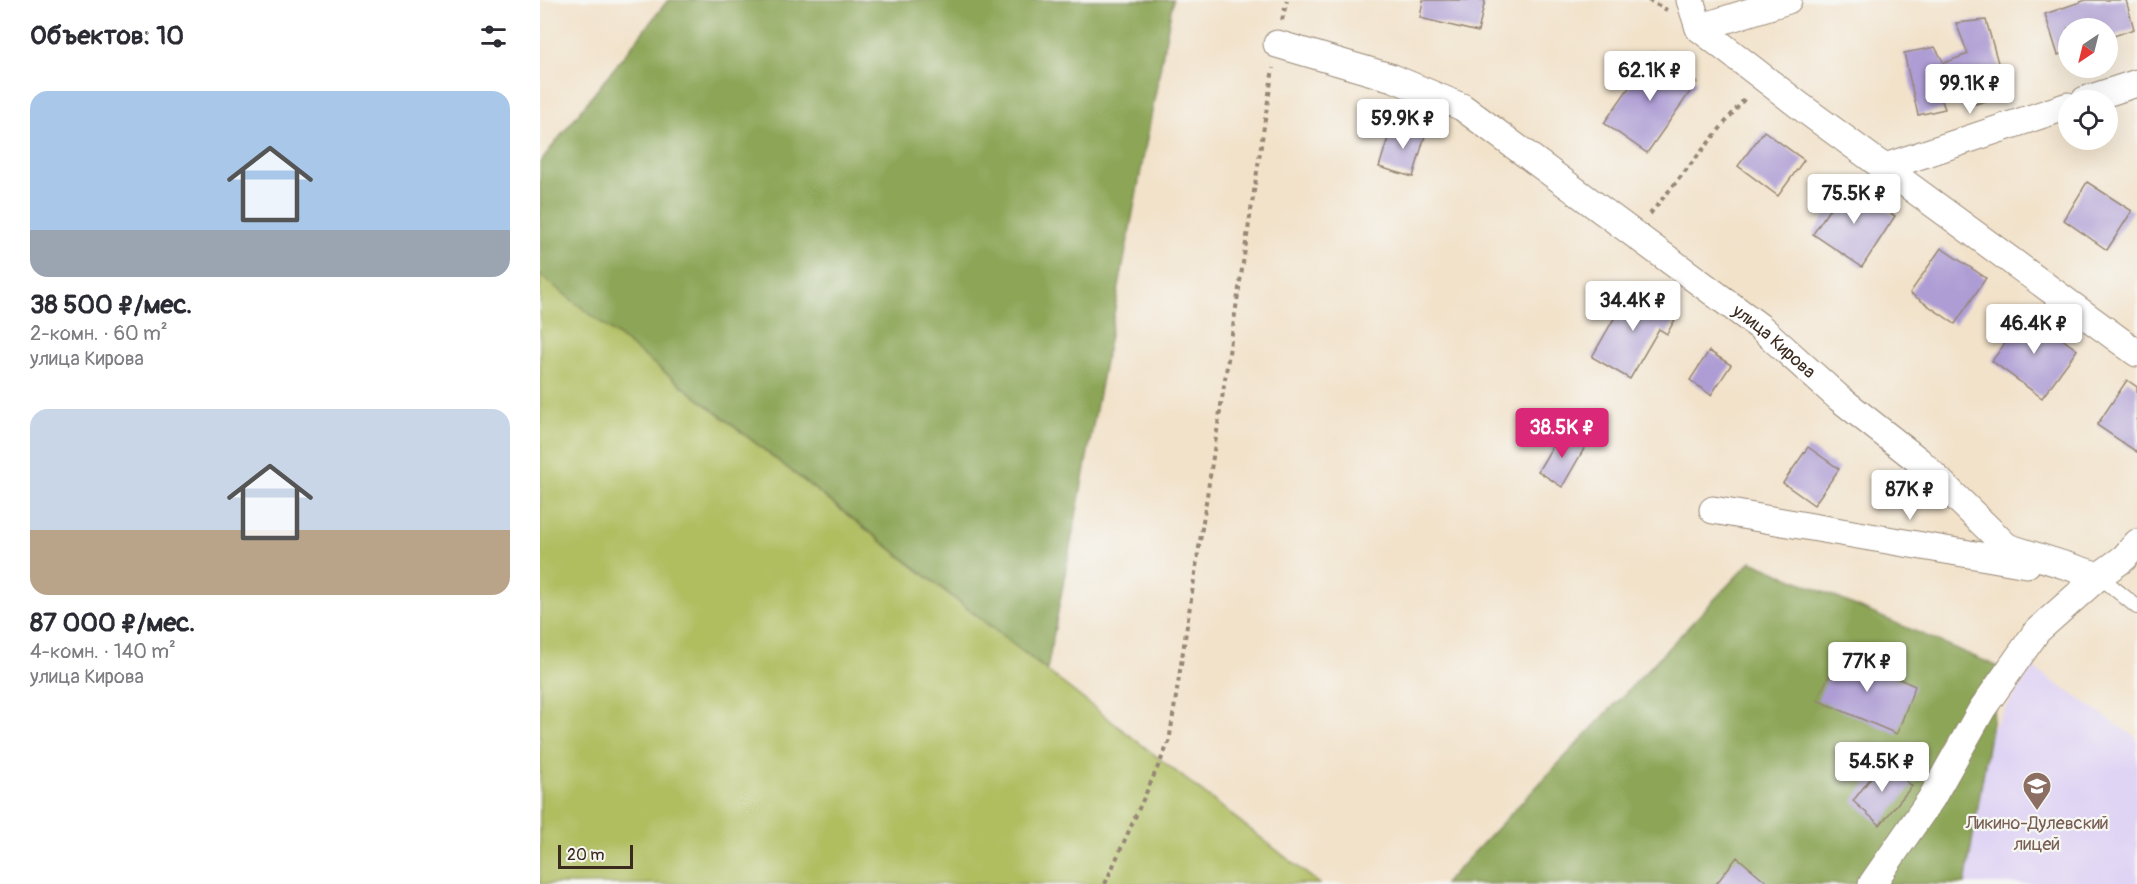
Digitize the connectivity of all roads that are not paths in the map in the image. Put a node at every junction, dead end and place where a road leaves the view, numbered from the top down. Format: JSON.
{"nodes":[{"id":1,"x":1690,"y":0,"type":"edge"},
{"id":2,"x":1788,"y":0,"type":"edge"},
{"id":3,"x":1699,"y":28,"type":"junction"},
{"id":4,"x":1276,"y":44,"type":"road end"},
{"id":5,"x":2137,"y":83,"type":"edge"},
{"id":6,"x":2116,"y":90,"type":"edge"},
{"id":7,"x":2058,"y":109,"type":"edge"},
{"id":8,"x":1885,"y":166,"type":"junction"},
{"id":9,"x":2137,"y":353,"type":"edge"},
{"id":10,"x":1713,"y":510,"type":"dead end"},
{"id":11,"x":2137,"y":543,"type":"edge"},
{"id":12,"x":2099,"y":576,"type":"junction"},
{"id":13,"x":2137,"y":607,"type":"edge"},
{"id":14,"x":1872,"y":884,"type":"edge"}],
"edges":[{"from":1,"to":3,"type":"street"},
{"from":2,"to":3,"type":"street"},
{"from":3,"to":8,"type":"street"},
{"from":4,"to":12,"type":"street","name":"улица Кирова"},
{"from":5,"to":6,"type":"street"},
{"from":7,"to":8,"type":"street"},
{"from":8,"to":9,"type":"street"},
{"from":10,"to":12,"type":"street"},
{"from":11,"to":12,"type":"street"},
{"from":12,"to":13,"type":"lane"},
{"from":12,"to":14,"type":"street"}]}
